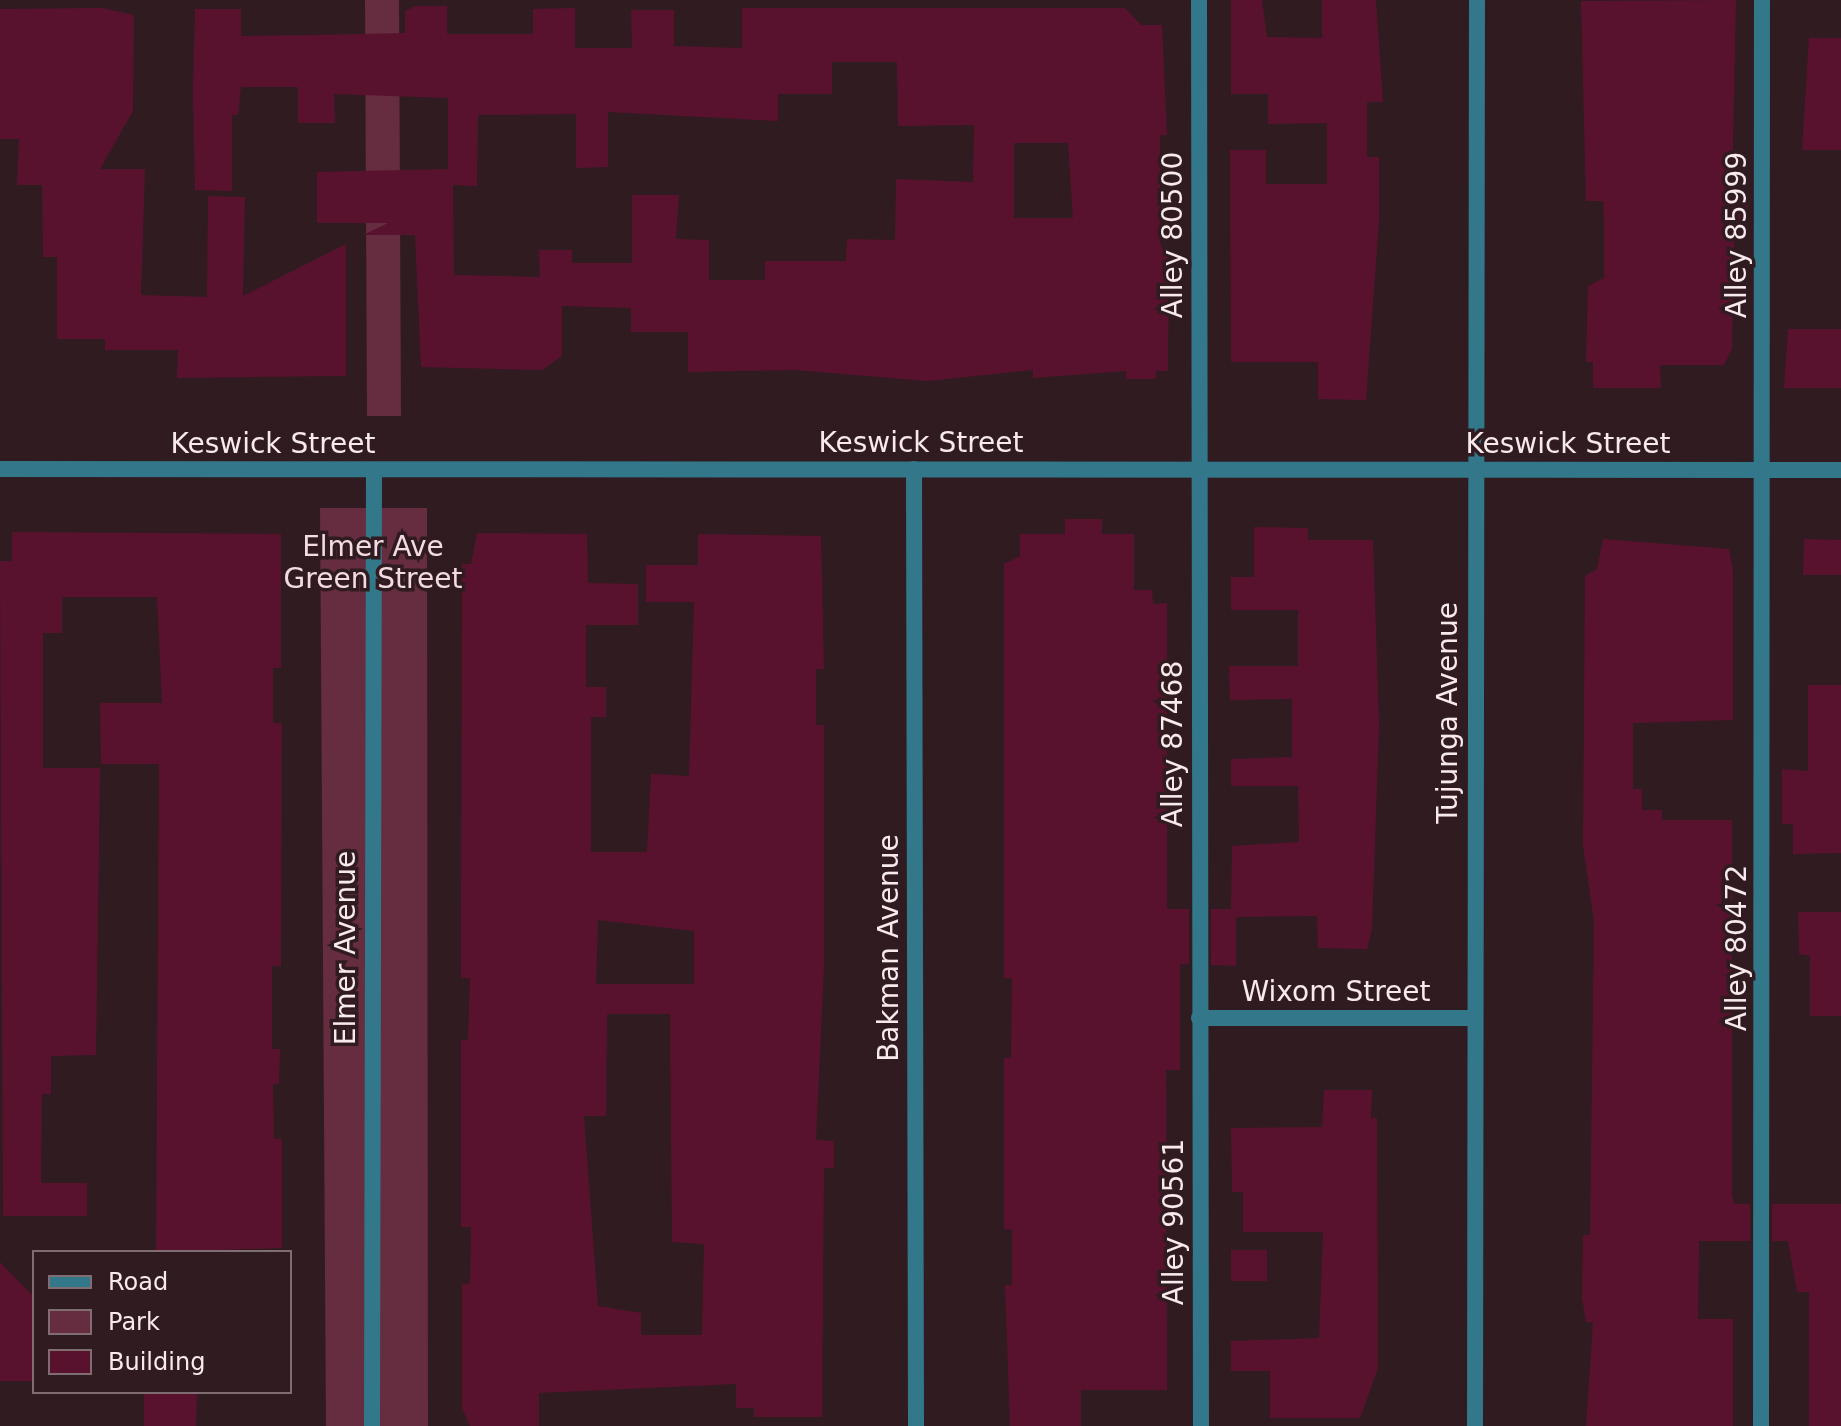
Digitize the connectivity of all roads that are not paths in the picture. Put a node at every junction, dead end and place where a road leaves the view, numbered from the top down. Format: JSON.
{"nodes":[{"id":1,"x":1199,"y":0,"type":"edge"},
{"id":2,"x":1477,"y":0,"type":"edge"},
{"id":3,"x":1762,"y":0,"type":"edge"},
{"id":4,"x":0,"y":469,"type":"edge"},
{"id":5,"x":914,"y":469,"type":"junction"},
{"id":6,"x":374,"y":470,"type":"junction"},
{"id":7,"x":1200,"y":470,"type":"junction"},
{"id":8,"x":1474,"y":470,"type":"junction"},
{"id":9,"x":1765,"y":470,"type":"junction"},
{"id":10,"x":1841,"y":470,"type":"edge"},
{"id":11,"x":1199,"y":1018,"type":"junction"},
{"id":12,"x":1474,"y":1018,"type":"junction"},
{"id":13,"x":372,"y":1426,"type":"edge"},
{"id":14,"x":916,"y":1426,"type":"edge"},
{"id":15,"x":1201,"y":1426,"type":"edge"},
{"id":16,"x":1475,"y":1426,"type":"edge"},
{"id":17,"x":1761,"y":1426,"type":"edge"}],
"edges":[{"from":1,"to":7,"type":"street","name":"Alley 80500"},
{"from":2,"to":8,"type":"street","name":"Tujunga Avenue"},
{"from":3,"to":9,"type":"street","name":"Alley 85999"},
{"from":4,"to":6,"type":"street","name":"Keswick Street"},
{"from":5,"to":6,"type":"street","name":"Keswick Street"},
{"from":5,"to":7,"type":"street","name":"Keswick Street"},
{"from":5,"to":14,"type":"street","name":"Bakman Avenue"},
{"from":6,"to":13,"type":"street","name":"Elmer Avenue"},
{"from":7,"to":8,"type":"street","name":"Keswick Street"},
{"from":7,"to":11,"type":"street","name":"Alley 87468"},
{"from":8,"to":9,"type":"street","name":"Keswick Street"},
{"from":8,"to":12,"type":"street","name":"Tujunga Avenue"},
{"from":9,"to":10,"type":"street","name":"Keswick Street"},
{"from":9,"to":17,"type":"street","name":"Alley 80472"},
{"from":11,"to":12,"type":"street","name":"Wixom Street"},
{"from":11,"to":15,"type":"street","name":"Alley 90561"},
{"from":12,"to":16,"type":"street","name":"Tujunga Avenue"}]}
